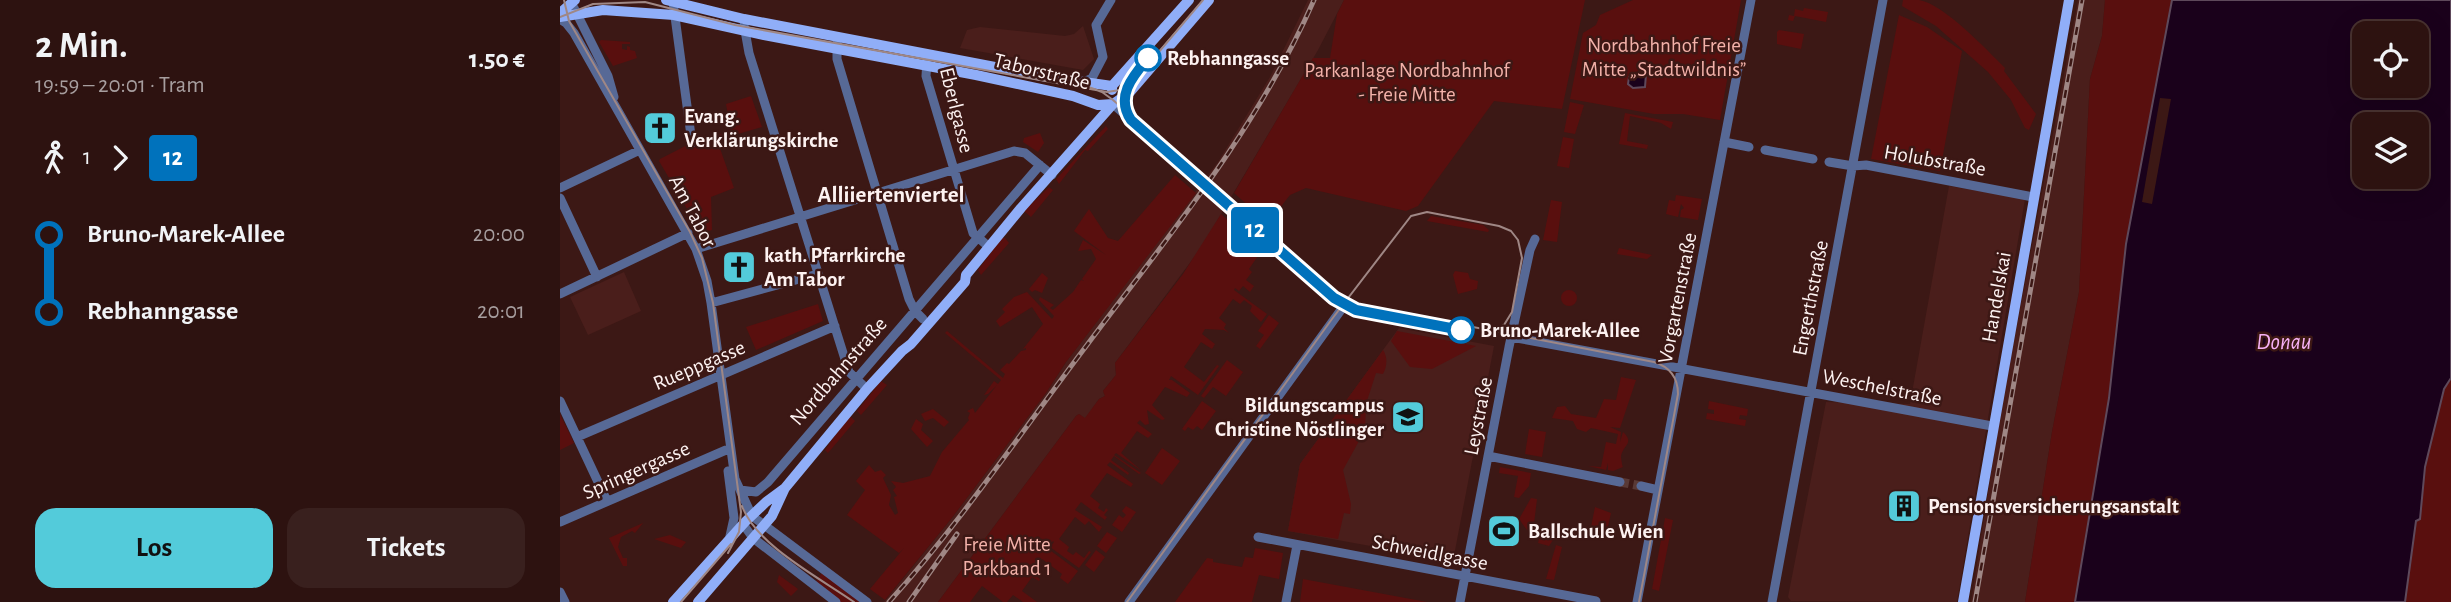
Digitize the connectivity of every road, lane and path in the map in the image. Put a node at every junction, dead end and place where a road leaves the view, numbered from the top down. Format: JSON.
{"nodes":[{"id":1,"x":1111,"y":0,"type":"edge"},
{"id":2,"x":1189,"y":0,"type":"edge"},
{"id":3,"x":1209,"y":0,"type":"edge"},
{"id":4,"x":1751,"y":0,"type":"edge"},
{"id":5,"x":1884,"y":0,"type":"edge"},
{"id":6,"x":2069,"y":0,"type":"edge"},
{"id":7,"x":573,"y":1,"type":"edge"},
{"id":8,"x":669,"y":1,"type":"edge"},
{"id":9,"x":576,"y":15,"type":"junction"},
{"id":10,"x":674,"y":15,"type":"junction"},
{"id":11,"x":560,"y":16,"type":"edge"},
{"id":12,"x":744,"y":25,"type":"junction"},
{"id":13,"x":764,"y":35,"type":"junction"},
{"id":14,"x":837,"y":43,"type":"junction"},
{"id":15,"x":749,"y":53,"type":"junction"},
{"id":16,"x":927,"y":60,"type":"junction"},
{"id":17,"x":1084,"y":82,"type":"junction"},
{"id":18,"x":1112,"y":86,"type":"junction"},
{"id":19,"x":1113,"y":104,"type":"junction"},
{"id":20,"x":615,"y":106,"type":"junction"},
{"id":21,"x":1724,"y":142,"type":"junction"},
{"id":22,"x":692,"y":143,"type":"dead end"},
{"id":23,"x":1749,"y":147,"type":"dead end"},
{"id":24,"x":640,"y":150,"type":"junction"},
{"id":25,"x":1765,"y":150,"type":"dead end"},
{"id":26,"x":1813,"y":159,"type":"dead end"},
{"id":27,"x":1829,"y":162,"type":"dead end"},
{"id":28,"x":1040,"y":165,"type":"junction"},
{"id":29,"x":1853,"y":166,"type":"junction"},
{"id":30,"x":953,"y":169,"type":"junction"},
{"id":31,"x":1052,"y":175,"type":"junction"},
{"id":32,"x":560,"y":188,"type":"edge"},
{"id":33,"x":876,"y":192,"type":"junction"},
{"id":34,"x":2033,"y":197,"type":"junction"},
{"id":35,"x":560,"y":198,"type":"edge"},
{"id":36,"x":800,"y":216,"type":"junction"},
{"id":37,"x":688,"y":233,"type":"junction"},
{"id":38,"x":978,"y":237,"type":"junction"},
{"id":39,"x":1535,"y":239,"type":"dead end"},
{"id":40,"x":989,"y":247,"type":"junction"},
{"id":41,"x":696,"y":250,"type":"junction"},
{"id":42,"x":818,"y":274,"type":"junction"},
{"id":43,"x":966,"y":275,"type":"junction"},
{"id":44,"x":597,"y":276,"type":"junction"},
{"id":45,"x":560,"y":294,"type":"edge"},
{"id":46,"x":711,"y":303,"type":"junction"},
{"id":47,"x":919,"y":315,"type":"junction"},
{"id":48,"x":835,"y":326,"type":"junction"},
{"id":49,"x":1511,"y":337,"type":"junction"},
{"id":50,"x":902,"y":351,"type":"junction"},
{"id":51,"x":1682,"y":368,"type":"junction"},
{"id":52,"x":721,"y":378,"type":"junction"},
{"id":53,"x":856,"y":379,"type":"junction"},
{"id":54,"x":866,"y":389,"type":"junction"},
{"id":55,"x":1811,"y":391,"type":"junction"},
{"id":56,"x":560,"y":401,"type":"edge"},
{"id":57,"x":1992,"y":426,"type":"junction"},
{"id":58,"x":577,"y":437,"type":"junction"},
{"id":59,"x":726,"y":450,"type":"junction"},
{"id":60,"x":1488,"y":456,"type":"junction"},
{"id":61,"x":1620,"y":482,"type":"tunnel mouth"},
{"id":62,"x":1641,"y":486,"type":"tunnel mouth"},
{"id":63,"x":785,"y":488,"type":"junction"},
{"id":64,"x":740,"y":490,"type":"junction"},
{"id":65,"x":1658,"y":490,"type":"junction"},
{"id":66,"x":607,"y":501,"type":"junction"},
{"id":67,"x":747,"y":520,"type":"junction"},
{"id":68,"x":560,"y":522,"type":"edge"},
{"id":69,"x":764,"y":526,"type":"junction"},
{"id":70,"x":1258,"y":537,"type":"dead end"},
{"id":71,"x":753,"y":538,"type":"junction"},
{"id":72,"x":729,"y":539,"type":"junction"},
{"id":73,"x":1297,"y":545,"type":"junction"},
{"id":74,"x":1465,"y":576,"type":"junction"},
{"id":75,"x":560,"y":592,"type":"edge"},
{"id":76,"x":1596,"y":601,"type":"edge"},
{"id":77,"x":565,"y":602,"type":"edge"},
{"id":78,"x":673,"y":602,"type":"edge"},
{"id":79,"x":698,"y":602,"type":"edge"},
{"id":80,"x":836,"y":602,"type":"edge"},
{"id":81,"x":867,"y":602,"type":"edge"},
{"id":82,"x":1129,"y":602,"type":"edge"},
{"id":83,"x":1286,"y":602,"type":"edge"},
{"id":84,"x":1460,"y":602,"type":"edge"},
{"id":85,"x":1637,"y":602,"type":"edge"},
{"id":86,"x":1772,"y":602,"type":"edge"},
{"id":87,"x":1963,"y":602,"type":"edge"}],
"edges":[{"from":1,"to":17,"type":"street"},
{"from":2,"to":18,"type":"main road"},
{"from":3,"to":19,"type":"main road","name":"Nordbahnstraße"},
{"from":4,"to":21,"type":"street","name":"Vorgartenstraße"},
{"from":5,"to":29,"type":"street","name":"Engerthstraße"},
{"from":6,"to":34,"type":"main road","name":"Handelskai"},
{"from":7,"to":9,"type":"street","name":"Am Tabor"},
{"from":7,"to":11,"type":"main road"},
{"from":8,"to":10,"type":"street"},
{"from":8,"to":12,"type":"main road","name":"Taborstraße"},
{"from":9,"to":10,"type":"main road","name":"Taborstraße"},
{"from":9,"to":11,"type":"main road","name":"Taborstraße"},
{"from":9,"to":20,"type":"street","name":"Am Tabor"},
{"from":10,"to":12,"type":"main road","name":"Taborstraße"},
{"from":10,"to":22,"type":"street"},
{"from":11,"to":20,"type":"street","name":"Am Tabor"},
{"from":12,"to":13,"type":"main road","name":"Taborstraße"},
{"from":12,"to":14,"type":"main road","name":"Taborstraße"},
{"from":12,"to":15,"type":"street"},
{"from":13,"to":14,"type":"main road","name":"Taborstraße"},
{"from":13,"to":15,"type":"street"},
{"from":14,"to":16,"type":"main road","name":"Taborstraße"},
{"from":14,"to":33,"type":"street"},
{"from":15,"to":36,"type":"street"},
{"from":16,"to":17,"type":"main road","name":"Taborstraße"},
{"from":16,"to":19,"type":"main road","name":"Taborstraße"},
{"from":16,"to":30,"type":"street","name":"Eberlgasse"},
{"from":17,"to":18,"type":"main road","name":"Taborstraße"},
{"from":18,"to":19,"type":"main road"},
{"from":19,"to":31,"type":"main road","name":"Nordbahnstraße"},
{"from":19,"to":82,"type":"street","name":"Taborstraße"},
{"from":20,"to":24,"type":"street","name":"Am Tabor"},
{"from":21,"to":23,"type":"street"},
{"from":21,"to":51,"type":"street","name":"Vorgartenstraße"},
{"from":24,"to":32,"type":"street"},
{"from":24,"to":37,"type":"street","name":"Am Tabor"},
{"from":25,"to":26,"type":"street"},
{"from":27,"to":29,"type":"street","name":"Holubstraße"},
{"from":28,"to":30,"type":"street"},
{"from":28,"to":31,"type":"street"},
{"from":28,"to":38,"type":"street","name":"Nordbahnstraße"},
{"from":29,"to":34,"type":"street","name":"Holubstraße"},
{"from":29,"to":55,"type":"street","name":"Engerthstraße"},
{"from":30,"to":33,"type":"street"},
{"from":30,"to":38,"type":"street","name":"Eberlgasse"},
{"from":31,"to":40,"type":"main road","name":"Nordbahnstraße"},
{"from":33,"to":36,"type":"street"},
{"from":33,"to":47,"type":"street"},
{"from":34,"to":57,"type":"main road","name":"Handelskai"},
{"from":35,"to":44,"type":"street"},
{"from":36,"to":41,"type":"street"},
{"from":36,"to":42,"type":"street"},
{"from":37,"to":41,"type":"street","name":"Am Tabor"},
{"from":37,"to":44,"type":"street"},
{"from":38,"to":40,"type":"street","name":"Eberlgasse"},
{"from":38,"to":47,"type":"street","name":"Nordbahnstraße"},
{"from":39,"to":49,"type":"street","name":"Leystraße"},
{"from":40,"to":43,"type":"main road","name":"Nordbahnstraße"},
{"from":41,"to":46,"type":"street","name":"Am Tabor"},
{"from":42,"to":46,"type":"street"},
{"from":42,"to":48,"type":"street"},
{"from":43,"to":47,"type":"main road","name":"Nordbahnstraße"},
{"from":43,"to":50,"type":"main road","name":"Nordbahnstraße"},
{"from":44,"to":45,"type":"street"},
{"from":46,"to":52,"type":"street","name":"Am Tabor"},
{"from":47,"to":50,"type":"main road","name":"Nordbahnstraße"},
{"from":47,"to":53,"type":"street","name":"Nordbahnstraße"},
{"from":48,"to":52,"type":"street","name":"Rueppgasse"},
{"from":48,"to":53,"type":"street"},
{"from":49,"to":51,"type":"street"},
{"from":49,"to":60,"type":"street","name":"Leystraße"},
{"from":50,"to":54,"type":"main road","name":"Nordbahnstraße"},
{"from":51,"to":55,"type":"street","name":"Weschelstraße"},
{"from":51,"to":65,"type":"street","name":"Vorgartenstraße"},
{"from":52,"to":58,"type":"street","name":"Rueppgasse"},
{"from":52,"to":59,"type":"street","name":"Am Tabor"},
{"from":52,"to":64,"type":"street","name":"Am Tabor"},
{"from":53,"to":54,"type":"street"},
{"from":53,"to":64,"type":"street","name":"Nordbahnstraße"},
{"from":54,"to":63,"type":"main road","name":"Nordbahnstraße"},
{"from":55,"to":57,"type":"street","name":"Weschelstraße"},
{"from":55,"to":86,"type":"street","name":"Engerthstraße"},
{"from":56,"to":58,"type":"street"},
{"from":57,"to":87,"type":"main road","name":"Handelskai"},
{"from":58,"to":66,"type":"street"},
{"from":59,"to":66,"type":"street","name":"Springergasse"},
{"from":59,"to":72,"type":"street","name":"Am Tabor"},
{"from":60,"to":61,"type":"street"},
{"from":60,"to":74,"type":"street","name":"Leystraße"},
{"from":62,"to":65,"type":"street"},
{"from":63,"to":67,"type":"main road","name":"Nordbahnstraße"},
{"from":63,"to":69,"type":"main road","name":"Nordbahnstraße"},
{"from":64,"to":67,"type":"street","name":"Am Tabor"},
{"from":65,"to":85,"type":"street","name":"Vorgartenstraße"},
{"from":66,"to":68,"type":"street","name":"Springergasse"},
{"from":67,"to":69,"type":"street","name":"Am Tabor"},
{"from":67,"to":71,"type":"street","name":"Am Tabor"},
{"from":67,"to":72,"type":"main road","name":"Nordbahnstraße"},
{"from":69,"to":71,"type":"main road","name":"Nordbahnstraße"},
{"from":69,"to":81,"type":"street","name":"Am Tabor"},
{"from":70,"to":73,"type":"street","name":"Schweidlgasse"},
{"from":71,"to":79,"type":"main road","name":"Nordbahnstraße"},
{"from":71,"to":80,"type":"street","name":"Am Tabor"},
{"from":72,"to":78,"type":"main road","name":"Nordbahnstraße"},
{"from":73,"to":74,"type":"street","name":"Schweidlgasse"},
{"from":73,"to":83,"type":"street"},
{"from":74,"to":76,"type":"street","name":"Schweidlgasse"},
{"from":74,"to":84,"type":"street","name":"Leystraße"},
{"from":75,"to":77,"type":"street"}]}
